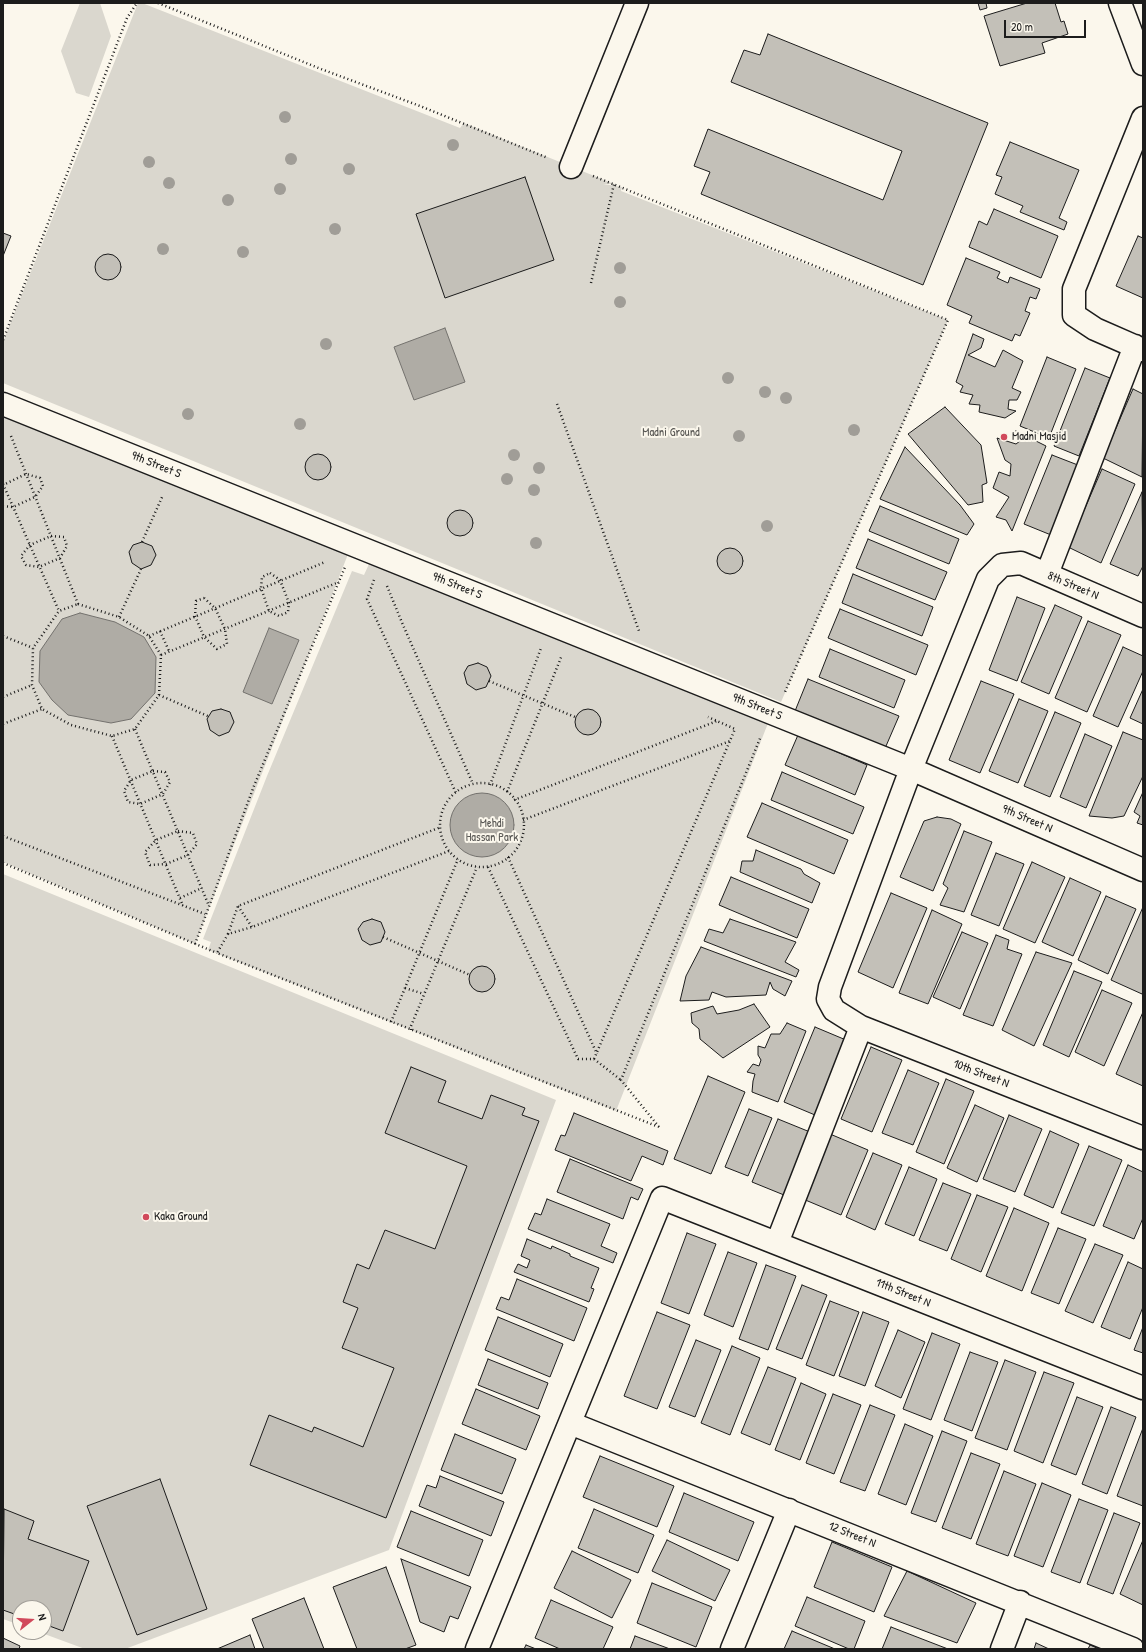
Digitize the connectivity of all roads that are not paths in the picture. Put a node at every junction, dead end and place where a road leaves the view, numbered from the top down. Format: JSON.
{"nodes":[{"id":1,"x":637,"y":3,"type":"edge"},
{"id":2,"x":1120,"y":3,"type":"edge"},
{"id":3,"x":1143,"y":64,"type":"edge"},
{"id":4,"x":1143,"y":118,"type":"edge"},
{"id":5,"x":570,"y":167,"type":"dead end"},
{"id":6,"x":1139,"y":348,"type":"edge"},
{"id":7,"x":3,"y":404,"type":"edge"},
{"id":8,"x":1047,"y":574,"type":"junction"},
{"id":9,"x":1143,"y":616,"type":"edge"},
{"id":10,"x":911,"y":769,"type":"junction"},
{"id":11,"x":1143,"y":870,"type":"edge"},
{"id":12,"x":861,"y":1027,"type":"junction"},
{"id":13,"x":1143,"y":1138,"type":"edge"},
{"id":14,"x":777,"y":1243,"type":"junction"},
{"id":15,"x":1143,"y":1388,"type":"edge"},
{"id":16,"x":570,"y":1423,"type":"junction"},
{"id":17,"x":789,"y":1510,"type":"junction"},
{"id":18,"x":1020,"y":1602,"type":"junction"},
{"id":19,"x":477,"y":1649,"type":"edge"},
{"id":20,"x":732,"y":1649,"type":"edge"},
{"id":21,"x":1002,"y":1649,"type":"edge"},
{"id":22,"x":1134,"y":1649,"type":"edge"}],
"edges":[{"from":1,"to":5,"type":"street"},
{"from":2,"to":3,"type":"street"},
{"from":4,"to":6,"type":"street"},
{"from":6,"to":8,"type":"street"},
{"from":7,"to":10,"type":"street","name":"9th Street S"},
{"from":8,"to":9,"type":"street","name":"8th Street N"},
{"from":8,"to":10,"type":"street","name":"8th Street N"},
{"from":10,"to":11,"type":"street","name":"9th Street N"},
{"from":10,"to":12,"type":"street","name":"10th Street N"},
{"from":12,"to":13,"type":"street","name":"10th Street N"},
{"from":12,"to":14,"type":"street"},
{"from":14,"to":15,"type":"street","name":"11th Street N"},
{"from":14,"to":16,"type":"street","name":"11th Street N"},
{"from":16,"to":17,"type":"street","name":"12 Street N"},
{"from":16,"to":19,"type":"street"},
{"from":17,"to":18,"type":"street","name":"12 Street N"},
{"from":17,"to":20,"type":"street"},
{"from":18,"to":21,"type":"street"},
{"from":18,"to":22,"type":"street","name":"12 Street N"}]}
